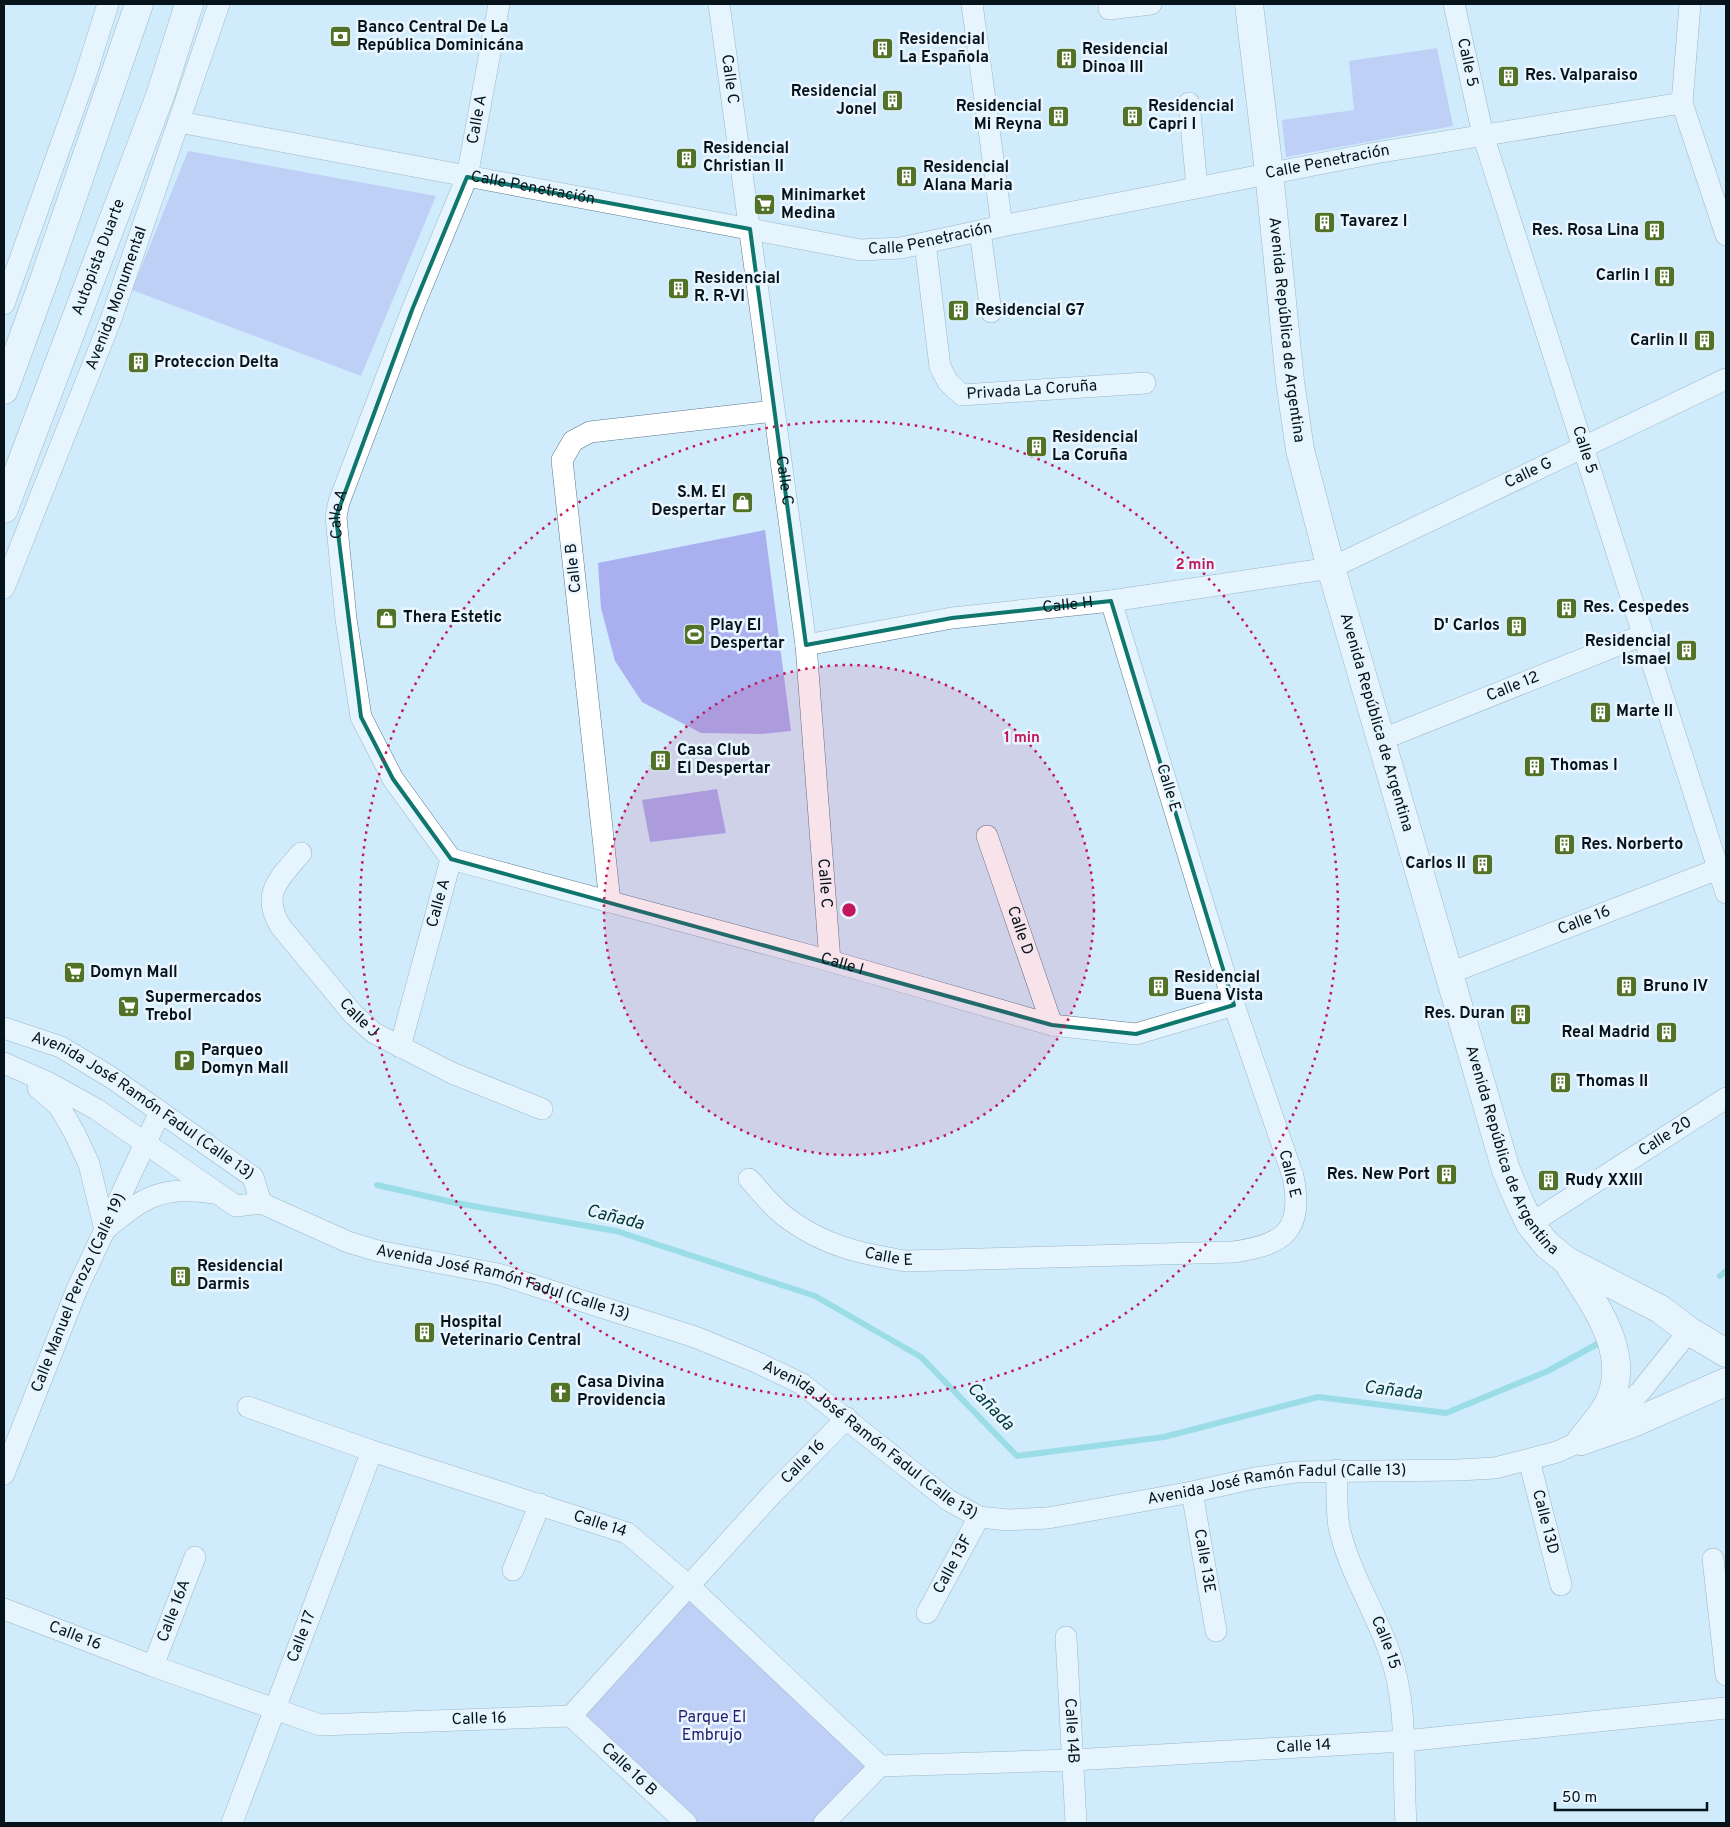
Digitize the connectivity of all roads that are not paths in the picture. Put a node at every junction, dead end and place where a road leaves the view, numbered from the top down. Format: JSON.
{"nodes":[{"id":1,"x":108,"y":4,"type":"edge"},
{"id":2,"x":139,"y":4,"type":"edge"},
{"id":3,"x":189,"y":4,"type":"edge"},
{"id":4,"x":219,"y":4,"type":"edge"},
{"id":5,"x":499,"y":4,"type":"edge"},
{"id":6,"x":719,"y":4,"type":"edge"},
{"id":7,"x":972,"y":4,"type":"edge"},
{"id":8,"x":1151,"y":4,"type":"edge"},
{"id":9,"x":1249,"y":4,"type":"edge"},
{"id":10,"x":1454,"y":4,"type":"edge"},
{"id":11,"x":1690,"y":4,"type":"edge"},
{"id":12,"x":1109,"y":9,"type":"dead end"},
{"id":13,"x":1189,"y":103,"type":"dead end"},
{"id":14,"x":1682,"y":103,"type":"junction"},
{"id":15,"x":179,"y":122,"type":"junction"},
{"id":16,"x":1483,"y":135,"type":"junction"},
{"id":17,"x":1269,"y":172,"type":"junction"},
{"id":18,"x":467,"y":177,"type":"junction"},
{"id":19,"x":1197,"y":187,"type":"junction"},
{"id":20,"x":1002,"y":226,"type":"junction"},
{"id":21,"x":750,"y":229,"type":"junction"},
{"id":22,"x":980,"y":231,"type":"junction"},
{"id":23,"x":1726,"y":234,"type":"edge"},
{"id":24,"x":926,"y":243,"type":"junction"},
{"id":25,"x":4,"y":304,"type":"edge"},
{"id":26,"x":990,"y":312,"type":"dead end"},
{"id":27,"x":1726,"y":379,"type":"edge"},
{"id":28,"x":1145,"y":384,"type":"dead end"},
{"id":29,"x":4,"y":390,"type":"edge"},
{"id":30,"x":774,"y":412,"type":"junction"},
{"id":31,"x":1583,"y":448,"type":"junction"},
{"id":32,"x":4,"y":509,"type":"edge"},
{"id":33,"x":1331,"y":568,"type":"junction"},
{"id":34,"x":4,"y":588,"type":"edge"},
{"id":35,"x":1111,"y":601,"type":"junction"},
{"id":36,"x":1643,"y":635,"type":"junction"},
{"id":37,"x":806,"y":645,"type":"junction"},
{"id":38,"x":1383,"y":739,"type":"junction"},
{"id":39,"x":987,"y":836,"type":"dead end"},
{"id":40,"x":301,"y":853,"type":"dead end"},
{"id":41,"x":451,"y":859,"type":"junction"},
{"id":42,"x":1718,"y":869,"type":"junction"},
{"id":43,"x":1726,"y":893,"type":"edge"},
{"id":44,"x":610,"y":902,"type":"junction"},
{"id":45,"x":830,"y":960,"type":"junction"},
{"id":46,"x":1450,"y":973,"type":"junction"},
{"id":47,"x":1234,"y":1005,"type":"junction"},
{"id":48,"x":1052,"y":1025,"type":"junction"},
{"id":49,"x":4,"y":1028,"type":"edge"},
{"id":50,"x":400,"y":1046,"type":"junction"},
{"id":51,"x":7,"y":1064,"type":"edge"},
{"id":52,"x":1726,"y":1098,"type":"edge"},
{"id":53,"x":542,"y":1109,"type":"dead end"},
{"id":54,"x":160,"y":1112,"type":"junction"},
{"id":55,"x":144,"y":1143,"type":"junction"},
{"id":56,"x":749,"y":1180,"type":"dead end"},
{"id":57,"x":218,"y":1193,"type":"junction"},
{"id":58,"x":261,"y":1203,"type":"junction"},
{"id":59,"x":1530,"y":1224,"type":"junction"},
{"id":60,"x":105,"y":1230,"type":"junction"},
{"id":61,"x":1567,"y":1261,"type":"junction"},
{"id":62,"x":1689,"y":1331,"type":"junction"},
{"id":63,"x":1726,"y":1353,"type":"edge"},
{"id":64,"x":1726,"y":1382,"type":"edge"},
{"id":65,"x":248,"y":1407,"type":"dead end"},
{"id":66,"x":847,"y":1418,"type":"junction"},
{"id":67,"x":1581,"y":1441,"type":"junction"},
{"id":68,"x":372,"y":1451,"type":"junction"},
{"id":69,"x":1529,"y":1460,"type":"junction"},
{"id":70,"x":1336,"y":1470,"type":"junction"},
{"id":71,"x":4,"y":1474,"type":"edge"},
{"id":72,"x":1192,"y":1492,"type":"junction"},
{"id":73,"x":540,"y":1504,"type":"junction"},
{"id":74,"x":979,"y":1517,"type":"junction"},
{"id":75,"x":195,"y":1557,"type":"dead end"},
{"id":76,"x":1713,"y":1559,"type":"dead end"},
{"id":77,"x":513,"y":1570,"type":"dead end"},
{"id":78,"x":1561,"y":1585,"type":"dead end"},
{"id":79,"x":689,"y":1586,"type":"junction"},
{"id":80,"x":4,"y":1609,"type":"edge"},
{"id":81,"x":927,"y":1613,"type":"dead end"},
{"id":82,"x":1216,"y":1631,"type":"dead end"},
{"id":83,"x":1066,"y":1637,"type":"dead end"},
{"id":84,"x":153,"y":1666,"type":"junction"},
{"id":85,"x":1726,"y":1675,"type":"edge"},
{"id":86,"x":276,"y":1708,"type":"junction"},
{"id":87,"x":1726,"y":1708,"type":"edge"},
{"id":88,"x":571,"y":1716,"type":"junction"},
{"id":89,"x":1404,"y":1741,"type":"junction"},
{"id":90,"x":1073,"y":1760,"type":"junction"},
{"id":91,"x":880,"y":1766,"type":"junction"},
{"id":92,"x":682,"y":1822,"type":"edge"},
{"id":93,"x":232,"y":1823,"type":"edge"},
{"id":94,"x":824,"y":1823,"type":"edge"},
{"id":95,"x":1076,"y":1823,"type":"edge"},
{"id":96,"x":1406,"y":1823,"type":"edge"}],
"edges":[{"from":1,"to":25,"type":"street"},
{"from":2,"to":29,"type":"main road"},
{"from":3,"to":32,"type":"main road","name":"Autopista Duarte"},
{"from":4,"to":15,"type":"street","name":"Avenida Monumental"},
{"from":5,"to":18,"type":"street","name":"Calle A"},
{"from":6,"to":21,"type":"street","name":"Calle C"},
{"from":7,"to":20,"type":"street"},
{"from":8,"to":12,"type":"street"},
{"from":9,"to":17,"type":"main road","name":"Avenida República de Argentina"},
{"from":10,"to":16,"type":"street","name":"Calle 5"},
{"from":11,"to":14,"type":"street"},
{"from":13,"to":19,"type":"street"},
{"from":14,"to":16,"type":"street","name":"Calle Penetración"},
{"from":14,"to":23,"type":"street"},
{"from":15,"to":18,"type":"street","name":"Calle Penetración"},
{"from":15,"to":34,"type":"street","name":"Avenida Monumental"},
{"from":16,"to":17,"type":"street","name":"Calle Penetración"},
{"from":16,"to":31,"type":"street","name":"Calle 5"},
{"from":17,"to":19,"type":"street","name":"Calle Penetración"},
{"from":17,"to":33,"type":"main road","name":"Avenida República de Argentina"},
{"from":18,"to":21,"type":"street","name":"Calle Penetración"},
{"from":18,"to":41,"type":"street","name":"Calle A"},
{"from":19,"to":20,"type":"street","name":"Calle Penetración"},
{"from":20,"to":22,"type":"street","name":"Calle Penetración"},
{"from":21,"to":24,"type":"street","name":"Calle Penetración"},
{"from":21,"to":30,"type":"street","name":"Calle C"},
{"from":22,"to":24,"type":"street","name":"Calle Penetración"},
{"from":22,"to":26,"type":"street"},
{"from":24,"to":28,"type":"street","name":"Privada La Coruña"},
{"from":27,"to":31,"type":"street","name":"Calle G"},
{"from":30,"to":37,"type":"street","name":"Calle C"},
{"from":30,"to":44,"type":"street","name":"Calle B"},
{"from":31,"to":33,"type":"street","name":"Calle G"},
{"from":31,"to":36,"type":"street","name":"Calle 5"},
{"from":33,"to":35,"type":"street","name":"Calle H"},
{"from":33,"to":38,"type":"main road","name":"Avenida República de Argentina"},
{"from":35,"to":37,"type":"street","name":"Calle H"},
{"from":35,"to":47,"type":"street","name":"Calle E"},
{"from":36,"to":38,"type":"street","name":"Calle 12"},
{"from":36,"to":42,"type":"street","name":"Calle 5"},
{"from":37,"to":45,"type":"street","name":"Calle C"},
{"from":38,"to":46,"type":"main road","name":"Avenida República de Argentina"},
{"from":39,"to":48,"type":"street","name":"Calle D"},
{"from":40,"to":50,"type":"street","name":"Calle J"},
{"from":41,"to":44,"type":"street","name":"Calle I"},
{"from":41,"to":50,"type":"street","name":"Calle A"},
{"from":42,"to":43,"type":"street","name":"Calle 5"},
{"from":42,"to":46,"type":"street","name":"Calle 16"},
{"from":44,"to":45,"type":"street","name":"Calle I"},
{"from":45,"to":48,"type":"street","name":"Calle I"},
{"from":46,"to":59,"type":"main road","name":"Avenida República de Argentina"},
{"from":47,"to":48,"type":"street","name":"Calle I"},
{"from":47,"to":56,"type":"street","name":"Calle E"},
{"from":49,"to":54,"type":"street","name":"Avenida José Ramón Fadul (Calle 13)"},
{"from":50,"to":53,"type":"street","name":"Calle J"},
{"from":51,"to":55,"type":"street","name":"Avenida José Ramón Fadul (Calle 13)"},
{"from":51,"to":60,"type":"street"},
{"from":52,"to":59,"type":"street","name":"Calle 20"},
{"from":54,"to":55,"type":"street","name":"Calle Manuel Perozo (Calle 19)"},
{"from":54,"to":58,"type":"street","name":"Avenida José Ramón Fadul (Calle 13)"},
{"from":55,"to":57,"type":"street","name":"Avenida José Ramón Fadul (Calle 13)"},
{"from":55,"to":60,"type":"street","name":"Calle Manuel Perozo (Calle 19)"},
{"from":57,"to":58,"type":"street","name":"Avenida José Ramón Fadul (Calle 13)"},
{"from":57,"to":60,"type":"street"},
{"from":58,"to":66,"type":"street","name":"Avenida José Ramón Fadul (Calle 13)"},
{"from":59,"to":61,"type":"main road","name":"Avenida República de Argentina"},
{"from":60,"to":71,"type":"street","name":"Calle Manuel Perozo (Calle 19)"},
{"from":61,"to":62,"type":"main road","name":"Avenida República de Argentina"},
{"from":61,"to":67,"type":"main road"},
{"from":62,"to":63,"type":"main road","name":"Avenida República de Argentina"},
{"from":62,"to":67,"type":"street","name":"Avenida José Ramón Fadul (Calle 13)"},
{"from":64,"to":67,"type":"main road"},
{"from":65,"to":68,"type":"street","name":"Calle 14"},
{"from":66,"to":74,"type":"street","name":"Avenida José Ramón Fadul (Calle 13)"},
{"from":66,"to":79,"type":"street","name":"Calle 16"},
{"from":67,"to":69,"type":"street","name":"Avenida José Ramón Fadul (Calle 13)"},
{"from":68,"to":73,"type":"street","name":"Calle 14"},
{"from":68,"to":86,"type":"street","name":"Calle 17"},
{"from":69,"to":70,"type":"street","name":"Avenida José Ramón Fadul (Calle 13)"},
{"from":69,"to":78,"type":"street","name":"Calle 13D"},
{"from":70,"to":72,"type":"street","name":"Avenida José Ramón Fadul (Calle 13)"},
{"from":70,"to":89,"type":"street","name":"Calle 15"},
{"from":72,"to":74,"type":"street","name":"Avenida José Ramón Fadul (Calle 13)"},
{"from":72,"to":82,"type":"street","name":"Calle 13E"},
{"from":73,"to":77,"type":"street"},
{"from":73,"to":79,"type":"street","name":"Calle 14"},
{"from":74,"to":81,"type":"street","name":"Calle 13F"},
{"from":75,"to":84,"type":"street","name":"Calle 16A"},
{"from":76,"to":85,"type":"street"},
{"from":79,"to":88,"type":"street","name":"Calle 16"},
{"from":79,"to":91,"type":"street","name":"Calle 14"},
{"from":80,"to":84,"type":"street","name":"Calle 16"},
{"from":83,"to":90,"type":"street","name":"Calle 14B"},
{"from":84,"to":86,"type":"street","name":"Calle 16"},
{"from":86,"to":88,"type":"street","name":"Calle 16"},
{"from":86,"to":93,"type":"street","name":"Calle 17"},
{"from":87,"to":89,"type":"street","name":"Calle 14"},
{"from":88,"to":92,"type":"street","name":"Calle 16 B"},
{"from":89,"to":90,"type":"street","name":"Calle 14"},
{"from":89,"to":96,"type":"street","name":"Calle 15"},
{"from":90,"to":91,"type":"street","name":"Calle 14"},
{"from":90,"to":95,"type":"street","name":"Calle 14B"},
{"from":91,"to":94,"type":"street"}]}
